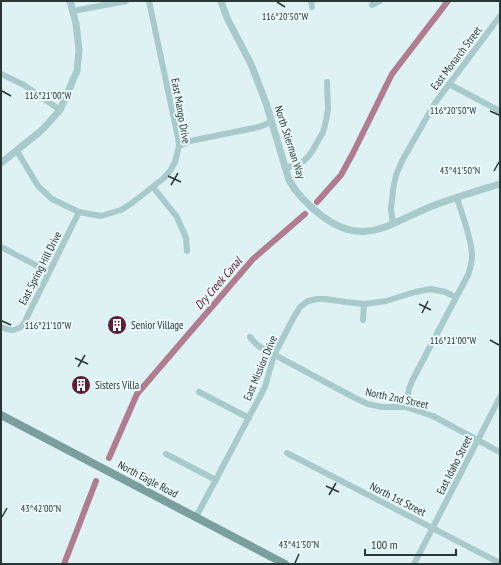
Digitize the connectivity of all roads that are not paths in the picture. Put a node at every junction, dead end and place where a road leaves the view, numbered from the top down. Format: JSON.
{"nodes":[{"id":1,"x":70,"y":1,"type":"edge"},
{"id":2,"x":126,"y":1,"type":"edge"},
{"id":3,"x":149,"y":1,"type":"edge"},
{"id":4,"x":221,"y":1,"type":"edge"},
{"id":5,"x":380,"y":1,"type":"edge"},
{"id":6,"x":372,"y":5,"type":"dead end"},
{"id":7,"x":73,"y":11,"type":"junction"},
{"id":8,"x":500,"y":16,"type":"edge"},
{"id":9,"x":1,"y":74,"type":"edge"},
{"id":10,"x":327,"y":82,"type":"dead end"},
{"id":11,"x":449,"y":84,"type":"junction"},
{"id":12,"x":60,"y":110,"type":"junction"},
{"id":13,"x":500,"y":111,"type":"edge"},
{"id":14,"x":271,"y":122,"type":"junction"},
{"id":15,"x":179,"y":146,"type":"junction"},
{"id":16,"x":17,"y":150,"type":"junction"},
{"id":17,"x":1,"y":164,"type":"edge"},
{"id":18,"x":285,"y":168,"type":"junction"},
{"id":19,"x":500,"y":184,"type":"edge"},
{"id":20,"x":153,"y":187,"type":"junction"},
{"id":21,"x":457,"y":198,"type":"junction"},
{"id":22,"x":79,"y":212,"type":"junction"},
{"id":23,"x":393,"y":224,"type":"junction"},
{"id":24,"x":1,"y":247,"type":"edge"},
{"id":25,"x":188,"y":251,"type":"dead end"},
{"id":26,"x":49,"y":272,"type":"junction"},
{"id":27,"x":456,"y":297,"type":"junction"},
{"id":28,"x":364,"y":304,"type":"junction"},
{"id":29,"x":363,"y":320,"type":"dead end"},
{"id":30,"x":1,"y":327,"type":"edge"},
{"id":31,"x":250,"y":337,"type":"dead end"},
{"id":32,"x":274,"y":355,"type":"junction"},
{"id":33,"x":199,"y":392,"type":"dead end"},
{"id":34,"x":500,"y":397,"type":"edge"},
{"id":35,"x":406,"y":407,"type":"junction"},
{"id":36,"x":1,"y":415,"type":"edge"},
{"id":37,"x":249,"y":418,"type":"junction"},
{"id":38,"x":478,"y":440,"type":"junction"},
{"id":39,"x":500,"y":452,"type":"edge"},
{"id":40,"x":287,"y":453,"type":"dead end"},
{"id":41,"x":166,"y":454,"type":"dead end"},
{"id":42,"x":216,"y":480,"type":"junction"},
{"id":43,"x":196,"y":517,"type":"junction"},
{"id":44,"x":432,"y":528,"type":"junction"},
{"id":45,"x":500,"y":563,"type":"edge"},
{"id":46,"x":285,"y":564,"type":"edge"},
{"id":47,"x":414,"y":564,"type":"edge"}],
"edges":[{"from":1,"to":7,"type":"street"},
{"from":2,"to":7,"type":"street"},
{"from":3,"to":15,"type":"street","name":"East Mango Drive"},
{"from":4,"to":14,"type":"street","name":"North Stierman Way"},
{"from":5,"to":6,"type":"street"},
{"from":7,"to":12,"type":"street"},
{"from":8,"to":11,"type":"street","name":"East Monarch Street"},
{"from":9,"to":12,"type":"street"},
{"from":10,"to":18,"type":"street"},
{"from":11,"to":13,"type":"street"},
{"from":11,"to":23,"type":"street","name":"East Monarch Street"},
{"from":12,"to":16,"type":"street"},
{"from":14,"to":15,"type":"street"},
{"from":14,"to":18,"type":"street","name":"North Stierman Way"},
{"from":15,"to":20,"type":"street","name":"East Mango Drive"},
{"from":16,"to":17,"type":"street"},
{"from":16,"to":22,"type":"street","name":"East Mango Drive"},
{"from":18,"to":23,"type":"street","name":"North Stierman Way"},
{"from":19,"to":21,"type":"street","name":"North Stierman Way"},
{"from":20,"to":22,"type":"street","name":"East Mango Drive"},
{"from":20,"to":25,"type":"street"},
{"from":21,"to":23,"type":"street","name":"North Stierman Way"},
{"from":21,"to":27,"type":"street"},
{"from":22,"to":26,"type":"street","name":"East Spring Hill Drive"},
{"from":24,"to":26,"type":"street"},
{"from":26,"to":30,"type":"street","name":"East Spring Hill Drive"},
{"from":27,"to":28,"type":"street","name":"East Mission Drive"},
{"from":27,"to":35,"type":"street"},
{"from":28,"to":29,"type":"street"},
{"from":28,"to":32,"type":"street","name":"East Mission Drive"},
{"from":31,"to":32,"type":"street","name":"North 2nd Street"},
{"from":32,"to":35,"type":"street","name":"North 2nd Street"},
{"from":32,"to":37,"type":"street","name":"East Mission Drive"},
{"from":33,"to":37,"type":"street"},
{"from":34,"to":38,"type":"street","name":"East Idaho Street"},
{"from":35,"to":38,"type":"street","name":"North 2nd Street"},
{"from":36,"to":43,"type":"main road","name":"North Eagle Road"},
{"from":37,"to":42,"type":"street","name":"East Mission Drive"},
{"from":38,"to":39,"type":"street","name":"North 2nd Street"},
{"from":38,"to":44,"type":"street","name":"East Idaho Street"},
{"from":40,"to":44,"type":"street","name":"North 1st Street"},
{"from":41,"to":42,"type":"street"},
{"from":42,"to":43,"type":"street","name":"East Mission Drive"},
{"from":43,"to":46,"type":"main road","name":"North Eagle Road"},
{"from":44,"to":45,"type":"street","name":"North 1st Street"},
{"from":44,"to":47,"type":"street","name":"East Idaho Street"}]}
